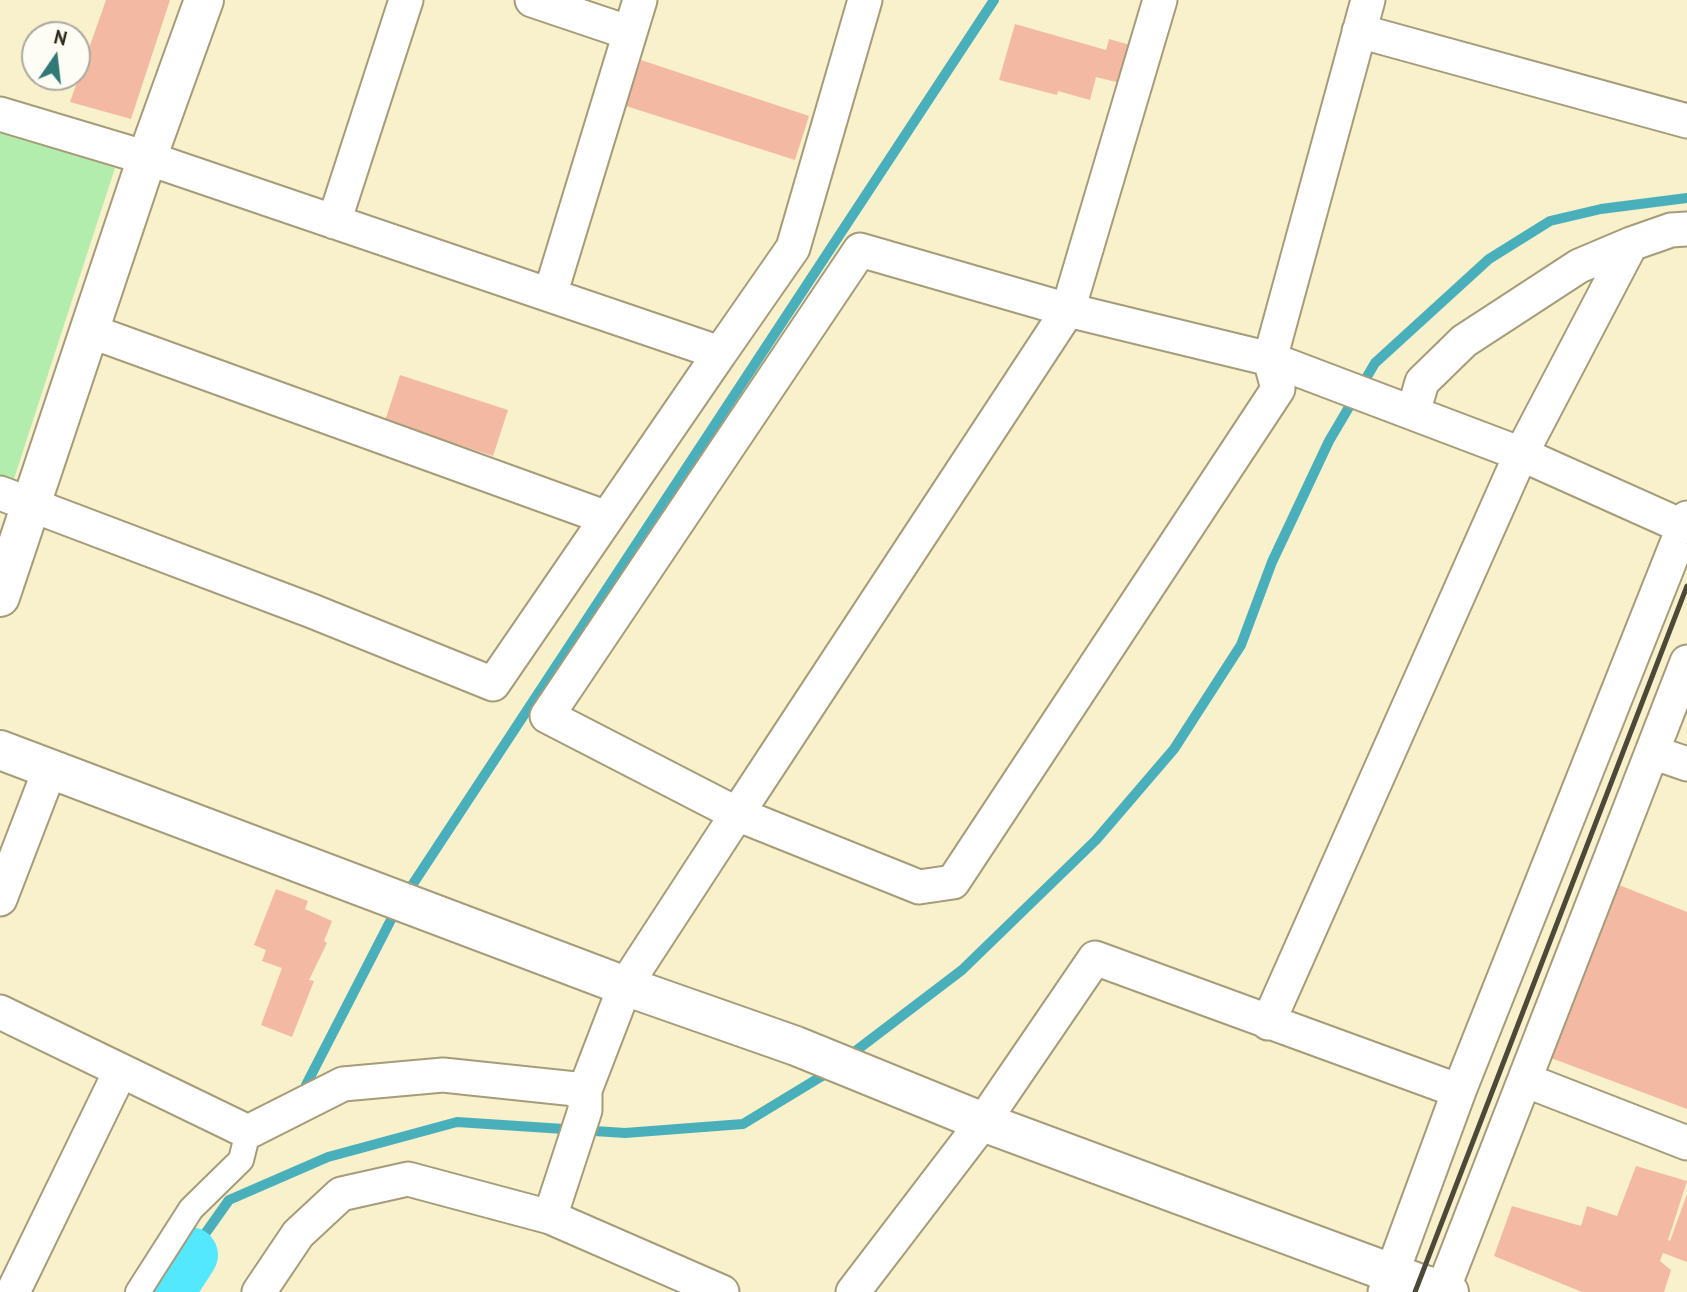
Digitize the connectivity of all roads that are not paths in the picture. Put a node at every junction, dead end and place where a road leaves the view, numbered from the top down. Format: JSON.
{"nodes":[{"id":1,"x":204,"y":0,"type":"edge"},
{"id":2,"x":406,"y":0,"type":"edge"},
{"id":3,"x":532,"y":0,"type":"edge"},
{"id":4,"x":640,"y":0,"type":"edge"},
{"id":5,"x":865,"y":0,"type":"edge"},
{"id":6,"x":1160,"y":0,"type":"edge"},
{"id":7,"x":1364,"y":16,"type":"edge"},
{"id":8,"x":630,"y":33,"type":"junction"},
{"id":9,"x":0,"y":114,"type":"edge"},
{"id":10,"x":1687,"y":121,"type":"edge"},
{"id":11,"x":147,"y":158,"type":"junction"},
{"id":12,"x":334,"y":222,"type":"junction"},
{"id":13,"x":1687,"y":229,"type":"edge"},
{"id":14,"x":1631,"y":244,"type":"junction"},
{"id":15,"x":550,"y":295,"type":"junction"},
{"id":16,"x":1068,"y":310,"type":"junction"},
{"id":17,"x":90,"y":331,"type":"junction"},
{"id":18,"x":720,"y":353,"type":"junction"},
{"id":19,"x":1270,"y":359,"type":"junction"},
{"id":20,"x":1406,"y":411,"type":"junction"},
{"id":21,"x":1521,"y":454,"type":"junction"},
{"id":22,"x":16,"y":499,"type":"edge"},
{"id":23,"x":607,"y":518,"type":"junction"},
{"id":24,"x":1685,"y":523,"type":"edge"},
{"id":25,"x":0,"y":597,"type":"edge"},
{"id":26,"x":1687,"y":662,"type":"edge"},
{"id":27,"x":0,"y":750,"type":"edge"},
{"id":28,"x":1652,"y":752,"type":"junction"},
{"id":29,"x":1687,"y":764,"type":"edge"},
{"id":30,"x":50,"y":769,"type":"junction"},
{"id":31,"x":737,"y":814,"type":"junction"},
{"id":32,"x":0,"y":899,"type":"edge"},
{"id":33,"x":625,"y":986,"type":"junction"},
{"id":34,"x":0,"y":1012,"type":"edge"},
{"id":35,"x":1268,"y":1023,"type":"junction"},
{"id":36,"x":120,"y":1072,"type":"junction"},
{"id":37,"x":1525,"y":1080,"type":"junction"},
{"id":38,"x":1459,"y":1091,"type":"junction"},
{"id":39,"x":585,"y":1100,"type":"junction"},
{"id":40,"x":983,"y":1122,"type":"junction"},
{"id":41,"x":248,"y":1132,"type":"junction"},
{"id":42,"x":1687,"y":1143,"type":"edge"},
{"id":43,"x":550,"y":1217,"type":"junction"},
{"id":44,"x":1389,"y":1283,"type":"edge"},
{"id":45,"x":1444,"y":1291,"type":"edge"},
{"id":46,"x":13,"y":1292,"type":"edge"},
{"id":47,"x":138,"y":1292,"type":"edge"},
{"id":48,"x":259,"y":1292,"type":"edge"},
{"id":49,"x":722,"y":1292,"type":"edge"},
{"id":50,"x":853,"y":1292,"type":"edge"}],
"edges":[{"from":1,"to":11,"type":"street"},
{"from":2,"to":12,"type":"street"},
{"from":3,"to":8,"type":"street"},
{"from":4,"to":8,"type":"street"},
{"from":5,"to":18,"type":"street"},
{"from":6,"to":16,"type":"street"},
{"from":7,"to":10,"type":"street"},
{"from":7,"to":19,"type":"street"},
{"from":8,"to":15,"type":"street"},
{"from":9,"to":11,"type":"street"},
{"from":11,"to":12,"type":"street"},
{"from":11,"to":17,"type":"street"},
{"from":12,"to":15,"type":"street"},
{"from":13,"to":14,"type":"street"},
{"from":14,"to":20,"type":"street"},
{"from":14,"to":21,"type":"street"},
{"from":15,"to":18,"type":"street"},
{"from":16,"to":19,"type":"street"},
{"from":16,"to":31,"type":"street"},
{"from":16,"to":31,"type":"street"},
{"from":17,"to":22,"type":"street"},
{"from":17,"to":23,"type":"street"},
{"from":18,"to":23,"type":"street"},
{"from":19,"to":20,"type":"street"},
{"from":19,"to":31,"type":"street"},
{"from":20,"to":21,"type":"street"},
{"from":21,"to":24,"type":"street"},
{"from":21,"to":35,"type":"street"},
{"from":22,"to":23,"type":"street"},
{"from":22,"to":25,"type":"street"},
{"from":24,"to":38,"type":"street"},
{"from":26,"to":28,"type":"street"},
{"from":27,"to":30,"type":"street"},
{"from":28,"to":29,"type":"street"},
{"from":28,"to":37,"type":"street"},
{"from":30,"to":32,"type":"street"},
{"from":30,"to":33,"type":"street"},
{"from":31,"to":33,"type":"street"},
{"from":33,"to":39,"type":"street"},
{"from":33,"to":40,"type":"street"},
{"from":34,"to":36,"type":"street"},
{"from":35,"to":38,"type":"street"},
{"from":35,"to":40,"type":"street"},
{"from":36,"to":41,"type":"street"},
{"from":36,"to":46,"type":"street"},
{"from":37,"to":42,"type":"street"},
{"from":37,"to":45,"type":"street"},
{"from":38,"to":44,"type":"street"},
{"from":39,"to":41,"type":"street"},
{"from":39,"to":43,"type":"street"},
{"from":40,"to":44,"type":"street"},
{"from":40,"to":50,"type":"street"},
{"from":41,"to":47,"type":"street"},
{"from":43,"to":48,"type":"street"},
{"from":43,"to":49,"type":"street"},
{"from":44,"to":45,"type":"street"}]}
